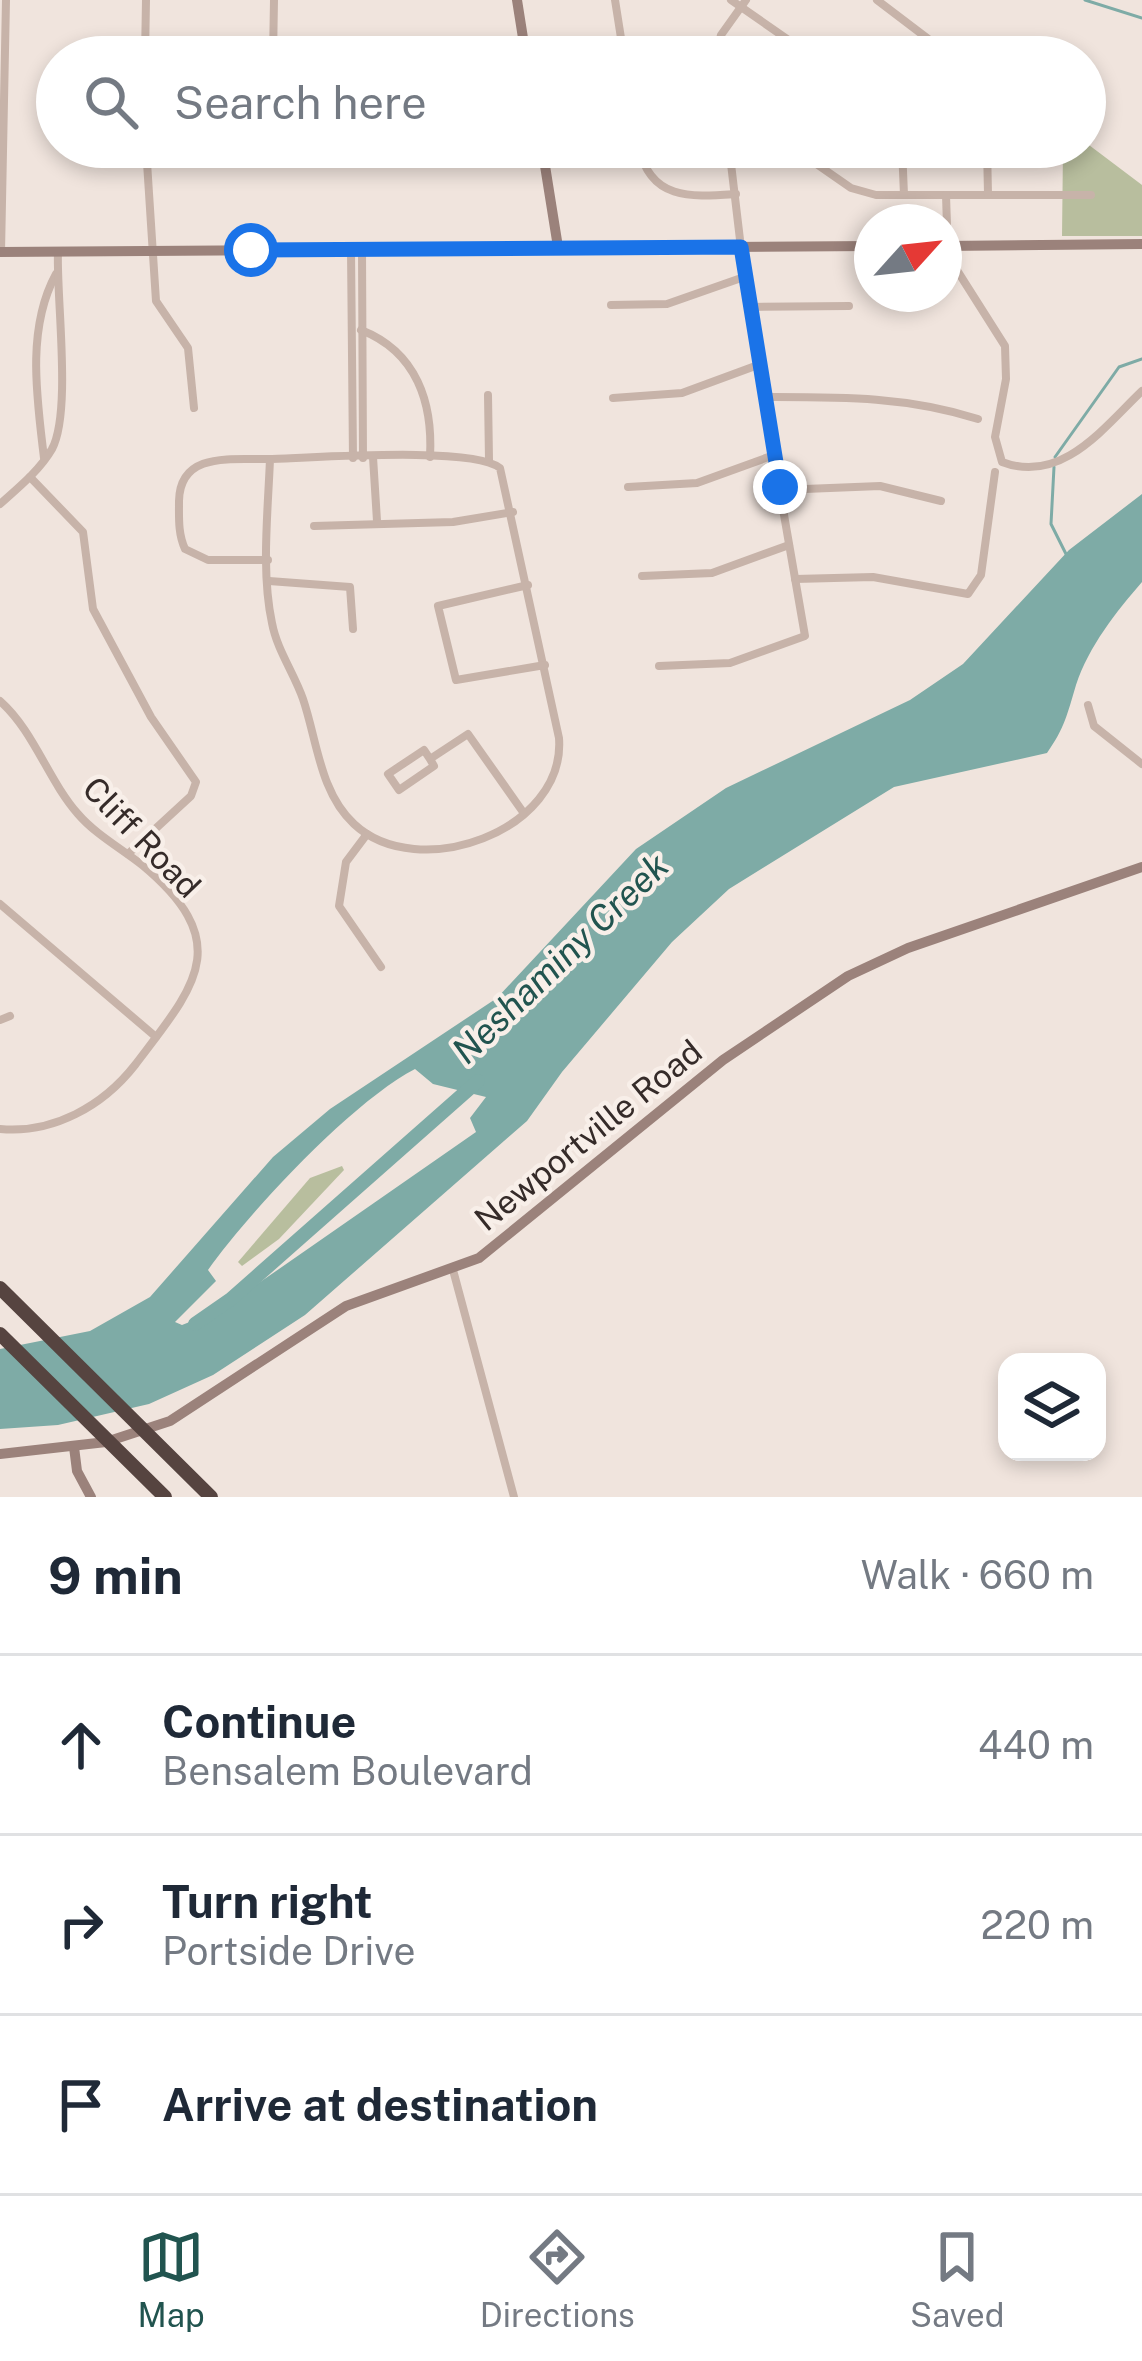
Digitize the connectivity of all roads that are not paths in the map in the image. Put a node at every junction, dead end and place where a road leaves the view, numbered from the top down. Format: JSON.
{"nodes":[{"id":1,"x":6,"y":0,"type":"edge"},
{"id":2,"x":146,"y":0,"type":"edge"},
{"id":3,"x":274,"y":0,"type":"edge"},
{"id":4,"x":517,"y":0,"type":"edge"},
{"id":5,"x":615,"y":0,"type":"edge"},
{"id":6,"x":730,"y":0,"type":"edge"},
{"id":7,"x":877,"y":0,"type":"edge"},
{"id":8,"x":743,"y":3,"type":"edge"},
{"id":9,"x":145,"y":36,"type":"edge"},
{"id":10,"x":273,"y":36,"type":"edge"},
{"id":11,"x":523,"y":36,"type":"edge"},
{"id":12,"x":621,"y":36,"type":"edge"},
{"id":13,"x":722,"y":36,"type":"edge"},
{"id":14,"x":786,"y":36,"type":"edge"},
{"id":15,"x":924,"y":36,"type":"edge"},
{"id":16,"x":147,"y":168,"type":"edge"},
{"id":17,"x":545,"y":168,"type":"edge"},
{"id":18,"x":647,"y":168,"type":"edge"},
{"id":19,"x":732,"y":168,"type":"edge"},
{"id":20,"x":822,"y":168,"type":"edge"},
{"id":21,"x":903,"y":168,"type":"edge"},
{"id":22,"x":987,"y":168,"type":"edge"},
{"id":23,"x":736,"y":194,"type":"junction"},
{"id":24,"x":988,"y":194,"type":"junction"},
{"id":25,"x":904,"y":195,"type":"junction"},
{"id":26,"x":946,"y":195,"type":"junction"},
{"id":27,"x":1091,"y":195,"type":"dead end"},
{"id":28,"x":946,"y":204,"type":"edge"},
{"id":29,"x":1142,"y":244,"type":"edge"},
{"id":30,"x":854,"y":246,"type":"edge"},
{"id":31,"x":962,"y":246,"type":"edge"},
{"id":32,"x":558,"y":247,"type":"junction"},
{"id":33,"x":741,"y":247,"type":"junction"},
{"id":34,"x":357,"y":250,"type":"junction"},
{"id":35,"x":153,"y":251,"type":"junction"},
{"id":36,"x":0,"y":252,"type":"edge"},
{"id":37,"x":58,"y":252,"type":"junction"},
{"id":38,"x":57,"y":273,"type":"junction"},
{"id":39,"x":744,"y":277,"type":"junction"},
{"id":40,"x":962,"y":278,"type":"edge"},
{"id":41,"x":611,"y":305,"type":"dead end"},
{"id":42,"x":848,"y":306,"type":"dead end"},
{"id":43,"x":748,"y":307,"type":"junction"},
{"id":44,"x":361,"y":331,"type":"junction"},
{"id":45,"x":758,"y":365,"type":"junction"},
{"id":46,"x":1142,"y":391,"type":"edge"},
{"id":47,"x":488,"y":394,"type":"dead end"},
{"id":48,"x":764,"y":397,"type":"junction"},
{"id":49,"x":613,"y":398,"type":"dead end"},
{"id":50,"x":194,"y":408,"type":"dead end"},
{"id":51,"x":978,"y":419,"type":"dead end"},
{"id":52,"x":774,"y":455,"type":"junction"},
{"id":53,"x":430,"y":457,"type":"junction"},
{"id":54,"x":44,"y":458,"type":"junction"},
{"id":55,"x":363,"y":458,"type":"junction"},
{"id":56,"x":270,"y":459,"type":"junction"},
{"id":57,"x":489,"y":460,"type":"junction"},
{"id":58,"x":994,"y":472,"type":"dead end"},
{"id":59,"x":30,"y":477,"type":"junction"},
{"id":60,"x":628,"y":487,"type":"dead end"},
{"id":61,"x":780,"y":490,"type":"junction"},
{"id":62,"x":941,"y":501,"type":"dead end"},
{"id":63,"x":0,"y":504,"type":"edge"},
{"id":64,"x":513,"y":512,"type":"junction"},
{"id":65,"x":377,"y":521,"type":"junction"},
{"id":66,"x":314,"y":526,"type":"dead end"},
{"id":67,"x":790,"y":545,"type":"junction"},
{"id":68,"x":268,"y":560,"type":"junction"},
{"id":69,"x":642,"y":576,"type":"dead end"},
{"id":70,"x":795,"y":579,"type":"junction"},
{"id":71,"x":268,"y":581,"type":"junction"},
{"id":72,"x":528,"y":585,"type":"junction"},
{"id":73,"x":353,"y":629,"type":"dead end"},
{"id":74,"x":545,"y":665,"type":"junction"},
{"id":75,"x":658,"y":666,"type":"dead end"},
{"id":76,"x":0,"y":701,"type":"edge"},
{"id":77,"x":1088,"y":705,"type":"dead end"},
{"id":78,"x":430,"y":759,"type":"junction"},
{"id":79,"x":1142,"y":764,"type":"edge"},
{"id":80,"x":523,"y":812,"type":"junction"},
{"id":81,"x":367,"y":834,"type":"junction"},
{"id":82,"x":128,"y":854,"type":"junction"},
{"id":83,"x":1142,"y":867,"type":"edge"},
{"id":84,"x":0,"y":904,"type":"edge"},
{"id":85,"x":381,"y":967,"type":"dead end"},
{"id":86,"x":156,"y":1037,"type":"junction"},
{"id":87,"x":0,"y":1129,"type":"edge"},
{"id":88,"x":453,"y":1270,"type":"junction"},
{"id":89,"x":0,"y":1288,"type":"edge"},
{"id":90,"x":0,"y":1334,"type":"edge"},
{"id":91,"x":74,"y":1447,"type":"junction"},
{"id":92,"x":0,"y":1454,"type":"edge"},
{"id":93,"x":92,"y":1497,"type":"edge"},
{"id":94,"x":165,"y":1497,"type":"edge"},
{"id":95,"x":211,"y":1497,"type":"edge"},
{"id":96,"x":514,"y":1497,"type":"edge"}],
"edges":[{"from":1,"to":36,"type":"street"},
{"from":2,"to":9,"type":"street"},
{"from":3,"to":10,"type":"street"},
{"from":4,"to":11,"type":"main road"},
{"from":5,"to":12,"type":"street"},
{"from":6,"to":8,"type":"street"},
{"from":7,"to":15,"type":"street"},
{"from":8,"to":13,"type":"street"},
{"from":8,"to":14,"type":"street"},
{"from":16,"to":35,"type":"street"},
{"from":17,"to":32,"type":"main road"},
{"from":18,"to":23,"type":"street"},
{"from":19,"to":23,"type":"street"},
{"from":20,"to":25,"type":"street"},
{"from":21,"to":25,"type":"street"},
{"from":22,"to":24,"type":"street"},
{"from":23,"to":33,"type":"street"},
{"from":24,"to":26,"type":"street"},
{"from":24,"to":27,"type":"street"},
{"from":25,"to":26,"type":"street"},
{"from":26,"to":28,"type":"street"},
{"from":29,"to":31,"type":"main road"},
{"from":30,"to":33,"type":"main road"},
{"from":32,"to":33,"type":"main road"},
{"from":32,"to":34,"type":"main road"},
{"from":33,"to":39,"type":"street"},
{"from":34,"to":35,"type":"main road"},
{"from":34,"to":44,"type":"street"},
{"from":34,"to":55,"type":"street"},
{"from":35,"to":37,"type":"main road"},
{"from":35,"to":50,"type":"street"},
{"from":36,"to":37,"type":"main road"},
{"from":37,"to":38,"type":"street"},
{"from":38,"to":54,"type":"street"},
{"from":38,"to":54,"type":"street"},
{"from":39,"to":41,"type":"street"},
{"from":39,"to":43,"type":"street"},
{"from":40,"to":46,"type":"street"},
{"from":42,"to":43,"type":"street"},
{"from":43,"to":45,"type":"street"},
{"from":44,"to":53,"type":"street"},
{"from":44,"to":55,"type":"street"},
{"from":45,"to":48,"type":"street"},
{"from":45,"to":49,"type":"street"},
{"from":47,"to":57,"type":"street"},
{"from":48,"to":51,"type":"street"},
{"from":48,"to":52,"type":"street"},
{"from":52,"to":60,"type":"street"},
{"from":52,"to":61,"type":"street"},
{"from":53,"to":55,"type":"street"},
{"from":53,"to":57,"type":"street"},
{"from":54,"to":59,"type":"street"},
{"from":55,"to":56,"type":"street"},
{"from":55,"to":65,"type":"street"},
{"from":56,"to":68,"type":"street"},
{"from":56,"to":68,"type":"street"},
{"from":57,"to":64,"type":"street"},
{"from":58,"to":70,"type":"street"},
{"from":59,"to":63,"type":"street"},
{"from":59,"to":82,"type":"street"},
{"from":61,"to":62,"type":"street"},
{"from":61,"to":67,"type":"street"},
{"from":64,"to":65,"type":"street"},
{"from":64,"to":72,"type":"street"},
{"from":65,"to":66,"type":"street"},
{"from":67,"to":69,"type":"street"},
{"from":67,"to":70,"type":"street"},
{"from":68,"to":71,"type":"street"},
{"from":70,"to":75,"type":"street"},
{"from":71,"to":73,"type":"street"},
{"from":71,"to":81,"type":"street"},
{"from":72,"to":74,"type":"street"},
{"from":72,"to":74,"type":"street"},
{"from":74,"to":80,"type":"street"},
{"from":76,"to":82,"type":"street","name":"Cliff Road"},
{"from":77,"to":79,"type":"street"},
{"from":78,"to":78,"type":"street"},
{"from":78,"to":80,"type":"street"},
{"from":80,"to":81,"type":"street"},
{"from":81,"to":85,"type":"street"},
{"from":82,"to":86,"type":"street","name":"Cliff Road"},
{"from":83,"to":88,"type":"main road","name":"Newportville Road"},
{"from":84,"to":86,"type":"street"},
{"from":86,"to":87,"type":"street","name":"Cliff Road"},
{"from":88,"to":91,"type":"main road","name":"Newportville Road"},
{"from":88,"to":96,"type":"street"},
{"from":89,"to":95,"type":"highway"},
{"from":90,"to":94,"type":"highway"},
{"from":91,"to":92,"type":"main road","name":"Newportville Road"},
{"from":91,"to":93,"type":"main road"}]}
